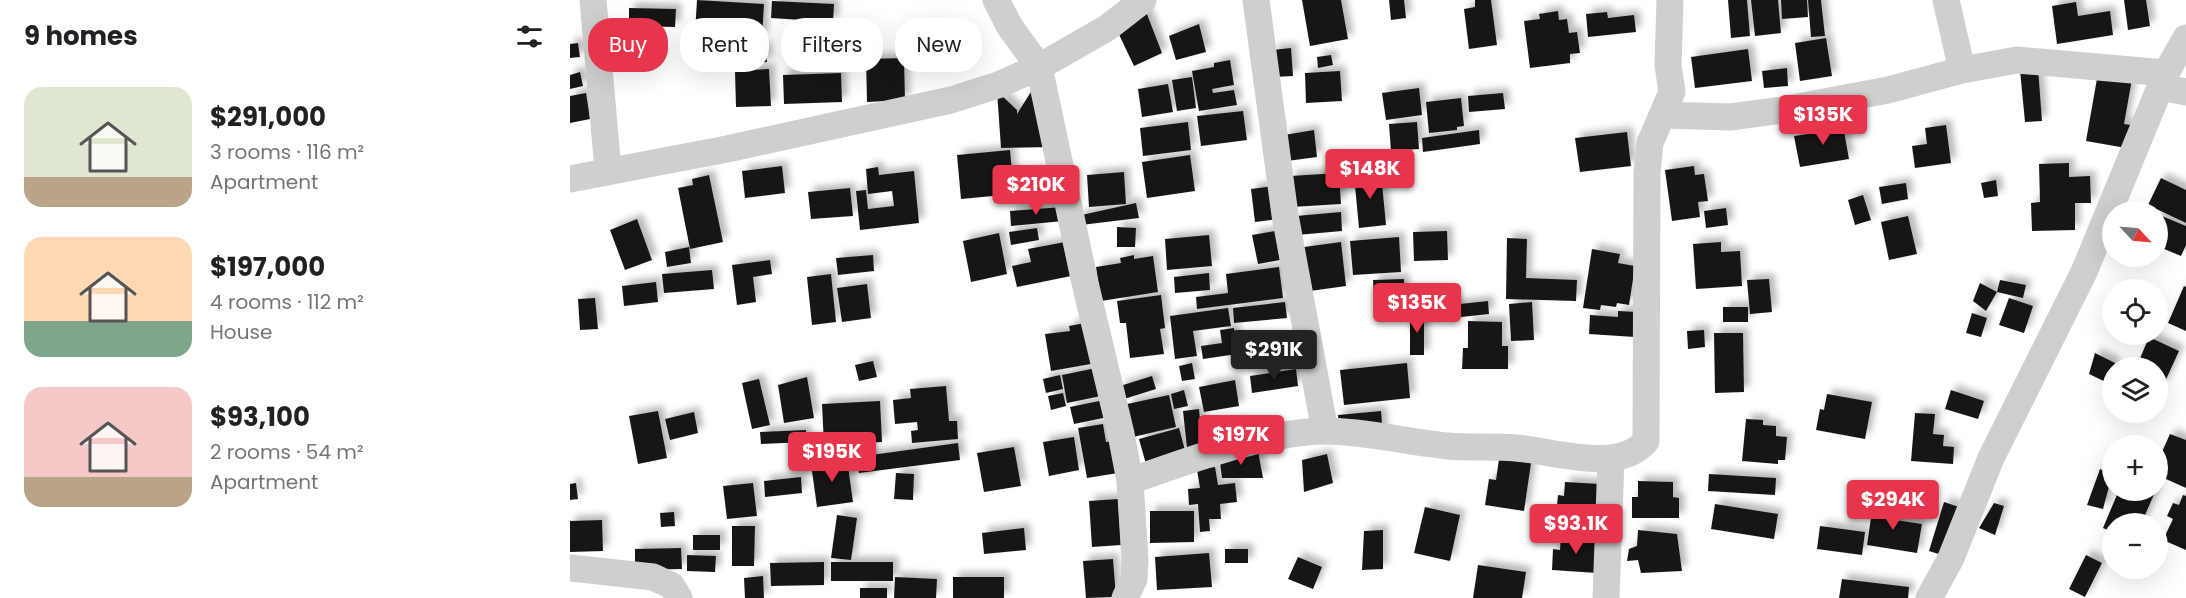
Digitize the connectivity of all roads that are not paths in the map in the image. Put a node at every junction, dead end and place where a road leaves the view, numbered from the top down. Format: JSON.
{"nodes":[{"id":1,"x":593,"y":0,"type":"edge"},
{"id":2,"x":996,"y":0,"type":"edge"},
{"id":3,"x":1143,"y":0,"type":"edge"},
{"id":4,"x":1256,"y":0,"type":"edge"},
{"id":5,"x":1670,"y":0,"type":"edge"},
{"id":6,"x":1946,"y":0,"type":"edge"},
{"id":7,"x":2186,"y":38,"type":"edge"},
{"id":8,"x":1039,"y":67,"type":"junction"},
{"id":9,"x":1962,"y":70,"type":"junction"},
{"id":10,"x":2171,"y":84,"type":"edge"},
{"id":11,"x":1664,"y":115,"type":"junction"},
{"id":12,"x":608,"y":170,"type":"junction"},
{"id":13,"x":570,"y":179,"type":"edge"},
{"id":14,"x":1324,"y":431,"type":"junction"},
{"id":15,"x":1611,"y":459,"type":"junction"},
{"id":16,"x":1130,"y":481,"type":"junction"},
{"id":17,"x":570,"y":568,"type":"edge"},
{"id":18,"x":679,"y":598,"type":"edge"},
{"id":19,"x":1125,"y":598,"type":"edge"},
{"id":20,"x":1606,"y":598,"type":"edge"},
{"id":21,"x":1929,"y":598,"type":"edge"}],
"edges":[{"from":1,"to":12,"type":"street"},
{"from":2,"to":8,"type":"street"},
{"from":3,"to":8,"type":"street"},
{"from":4,"to":14,"type":"street"},
{"from":5,"to":11,"type":"street"},
{"from":6,"to":9,"type":"street"},
{"from":7,"to":10,"type":"street"},
{"from":8,"to":12,"type":"street"},
{"from":8,"to":16,"type":"street"},
{"from":9,"to":10,"type":"street"},
{"from":9,"to":11,"type":"street"},
{"from":10,"to":21,"type":"street"},
{"from":11,"to":15,"type":"street"},
{"from":12,"to":13,"type":"street"},
{"from":14,"to":15,"type":"street"},
{"from":14,"to":16,"type":"street"},
{"from":15,"to":20,"type":"street"},
{"from":16,"to":19,"type":"street"},
{"from":17,"to":18,"type":"street"}]}
